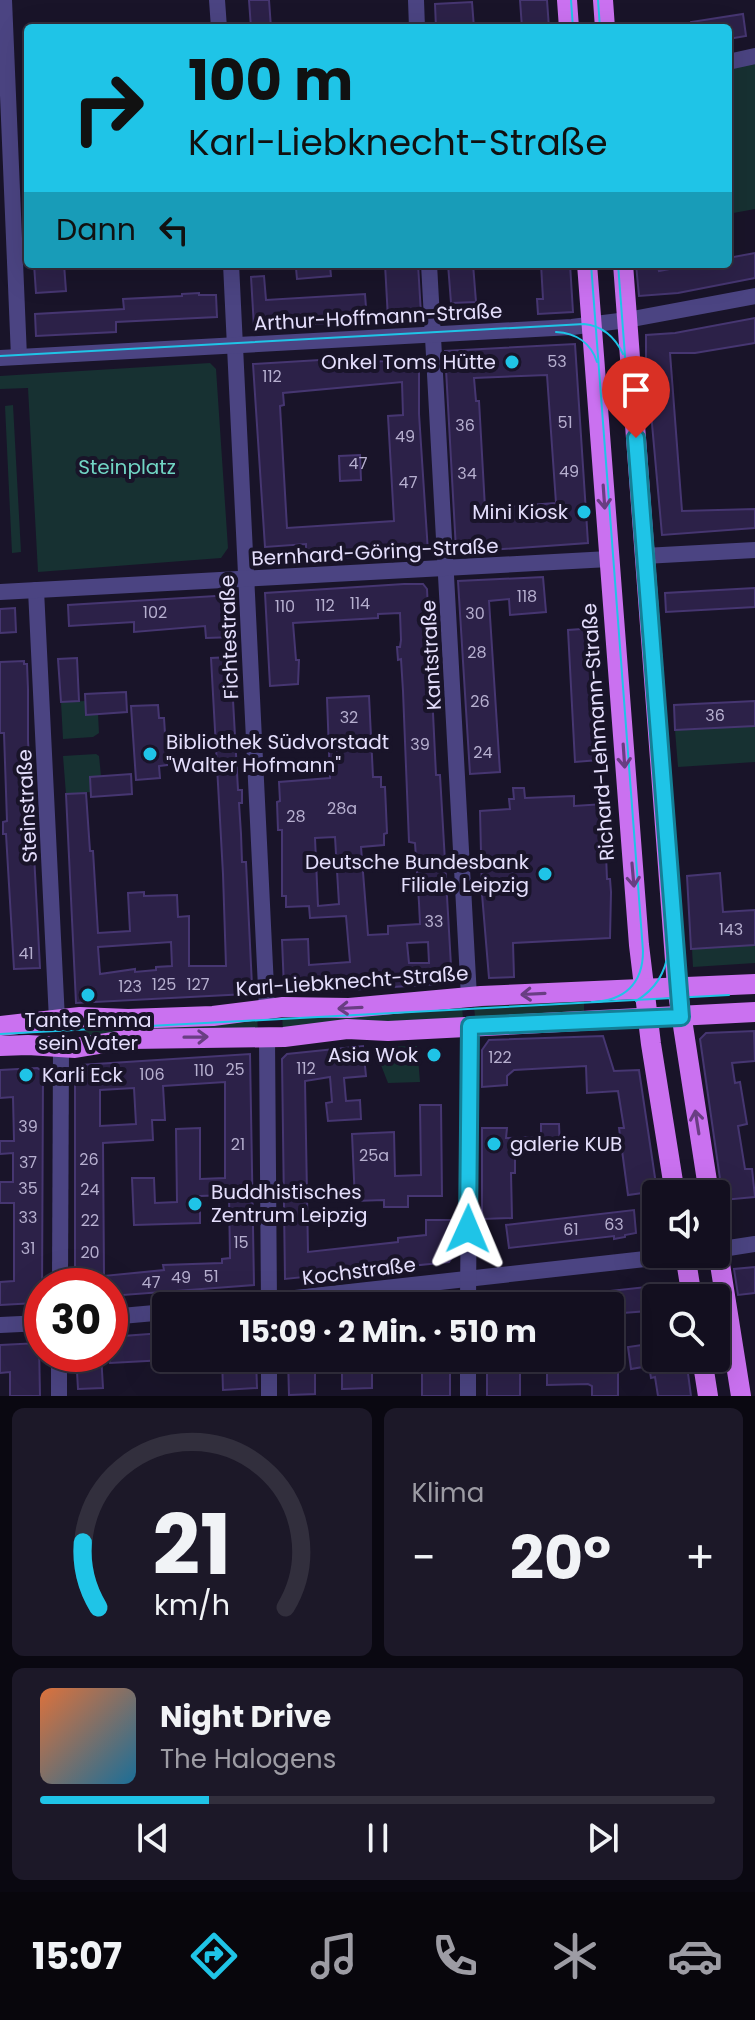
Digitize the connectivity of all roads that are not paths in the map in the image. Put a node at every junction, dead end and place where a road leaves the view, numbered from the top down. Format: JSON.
{"nodes":[{"id":1,"x":4,"y":0,"type":"edge"},
{"id":2,"x":217,"y":0,"type":"edge"},
{"id":3,"x":416,"y":0,"type":"edge"},
{"id":4,"x":567,"y":0,"type":"edge"},
{"id":5,"x":603,"y":0,"type":"edge"},
{"id":6,"x":219,"y":24,"type":"edge"},
{"id":7,"x":417,"y":24,"type":"edge"},
{"id":8,"x":569,"y":24,"type":"edge"},
{"id":9,"x":605,"y":24,"type":"edge"},
{"id":10,"x":755,"y":56,"type":"edge"},
{"id":11,"x":732,"y":61,"type":"edge"},
{"id":12,"x":231,"y":268,"type":"edge"},
{"id":13,"x":429,"y":268,"type":"edge"},
{"id":14,"x":587,"y":268,"type":"edge"},
{"id":15,"x":623,"y":268,"type":"edge"},
{"id":16,"x":755,"y":296,"type":"edge"},
{"id":17,"x":627,"y":320,"type":"junction"},
{"id":18,"x":592,"y":325,"type":"junction"},
{"id":19,"x":433,"y":334,"type":"junction"},
{"id":20,"x":235,"y":345,"type":"junction"},
{"id":21,"x":19,"y":357,"type":"junction"},
{"id":22,"x":0,"y":358,"type":"edge"},
{"id":23,"x":755,"y":550,"type":"edge"},
{"id":24,"x":644,"y":556,"type":"junction"},
{"id":25,"x":609,"y":559,"type":"junction"},
{"id":26,"x":447,"y":568,"type":"junction"},
{"id":27,"x":246,"y":579,"type":"junction"},
{"id":28,"x":36,"y":590,"type":"junction"},
{"id":29,"x":0,"y":592,"type":"edge"},
{"id":30,"x":755,"y":984,"type":"edge"},
{"id":31,"x":677,"y":987,"type":"junction"},
{"id":32,"x":644,"y":988,"type":"junction"},
{"id":33,"x":469,"y":997,"type":"junction"},
{"id":34,"x":267,"y":1008,"type":"junction"},
{"id":35,"x":755,"y":1012,"type":"edge"},
{"id":36,"x":681,"y":1017,"type":"junction"},
{"id":37,"x":647,"y":1018,"type":"junction"},
{"id":38,"x":57,"y":1020,"type":"junction"},
{"id":39,"x":0,"y":1026,"type":"edge"},
{"id":40,"x":470,"y":1026,"type":"junction"},
{"id":41,"x":267,"y":1037,"type":"junction"},
{"id":42,"x":0,"y":1046,"type":"edge"},
{"id":43,"x":61,"y":1048,"type":"junction"},
{"id":44,"x":673,"y":1180,"type":"edge"},
{"id":45,"x":707,"y":1180,"type":"edge"},
{"id":46,"x":755,"y":1244,"type":"edge"},
{"id":47,"x":730,"y":1245,"type":"edge"},
{"id":48,"x":642,"y":1259,"type":"edge"},
{"id":49,"x":60,"y":1268,"type":"edge"},
{"id":50,"x":721,"y":1268,"type":"edge"},
{"id":51,"x":467,"y":1279,"type":"junction"},
{"id":52,"x":269,"y":1292,"type":"edge"},
{"id":53,"x":364,"y":1292,"type":"edge"},
{"id":54,"x":467,"y":1292,"type":"edge"},
{"id":55,"x":152,"y":1313,"type":"edge"},
{"id":56,"x":128,"y":1315,"type":"edge"},
{"id":57,"x":24,"y":1324,"type":"edge"},
{"id":58,"x":0,"y":1325,"type":"edge"},
{"id":59,"x":59,"y":1372,"type":"edge"},
{"id":60,"x":269,"y":1372,"type":"edge"},
{"id":61,"x":468,"y":1372,"type":"edge"},
{"id":62,"x":704,"y":1372,"type":"edge"},
{"id":63,"x":59,"y":1396,"type":"edge"},
{"id":64,"x":269,"y":1396,"type":"edge"},
{"id":65,"x":468,"y":1396,"type":"edge"},
{"id":66,"x":708,"y":1396,"type":"edge"},
{"id":67,"x":741,"y":1396,"type":"edge"}],
"edges":[{"from":1,"to":21,"type":"street"},
{"from":2,"to":6,"type":"street"},
{"from":3,"to":7,"type":"street"},
{"from":4,"to":8,"type":"main road"},
{"from":5,"to":9,"type":"main road"},
{"from":10,"to":11,"type":"street"},
{"from":12,"to":20,"type":"street","name":"Fichtestraße"},
{"from":13,"to":19,"type":"street","name":"Kantstraße"},
{"from":14,"to":18,"type":"main road","name":"Richard-Lehmann-Straße"},
{"from":15,"to":17,"type":"main road"},
{"from":16,"to":17,"type":"street","name":"Arthur-Hoffmann-Straße"},
{"from":17,"to":18,"type":"street","name":"Arthur-Hoffmann-Straße"},
{"from":17,"to":24,"type":"main road"},
{"from":18,"to":19,"type":"street","name":"Arthur-Hoffmann-Straße"},
{"from":18,"to":25,"type":"main road","name":"Richard-Lehmann-Straße","one_way":true},
{"from":19,"to":20,"type":"street","name":"Arthur-Hoffmann-Straße"},
{"from":19,"to":26,"type":"street","name":"Kantstraße"},
{"from":20,"to":21,"type":"street","name":"Arthur-Hoffmann-Straße"},
{"from":20,"to":27,"type":"street","name":"Fichtestraße"},
{"from":21,"to":22,"type":"street","name":"Arthur-Hoffmann-Straße"},
{"from":23,"to":24,"type":"street"},
{"from":24,"to":31,"type":"main road"},
{"from":25,"to":26,"type":"street","name":"Bernhard-Göring-Straße"},
{"from":25,"to":32,"type":"main road","name":"Richard-Lehmann-Straße","one_way":true},
{"from":26,"to":27,"type":"street","name":"Bernhard-Göring-Straße"},
{"from":26,"to":33,"type":"street","name":"Kantstraße"},
{"from":27,"to":28,"type":"street","name":"Bernhard-Göring-Straße"},
{"from":27,"to":34,"type":"street","name":"Fichtestraße"},
{"from":28,"to":29,"type":"street","name":"Bernhard-Göring-Straße"},
{"from":28,"to":38,"type":"street","name":"Steinstraße"},
{"from":30,"to":31,"type":"main road","name":"Karl-Liebknecht-Straße"},
{"from":31,"to":32,"type":"main road","name":"Karl-Liebknecht-Straße"},
{"from":31,"to":36,"type":"main road"},
{"from":32,"to":33,"type":"main road","name":"Karl-Liebknecht-Straße","one_way":true},
{"from":32,"to":37,"type":"main road","name":"Richard-Lehmann-Straße"},
{"from":33,"to":34,"type":"main road","name":"Karl-Liebknecht-Straße","one_way":true},
{"from":34,"to":38,"type":"main road","name":"Karl-Liebknecht-Straße"},
{"from":35,"to":36,"type":"main road"},
{"from":36,"to":37,"type":"main road"},
{"from":45,"to":36,"type":"main road","one_way":true},
{"from":37,"to":40,"type":"main road"},
{"from":37,"to":44,"type":"main road","name":"Richard-Lehmann-Straße"},
{"from":38,"to":39,"type":"main road","name":"Karl-Liebknecht-Straße"},
{"from":40,"to":41,"type":"main road"},
{"from":40,"to":51,"type":"street"},
{"from":43,"to":41,"type":"main road","one_way":true},
{"from":41,"to":52,"type":"street"},
{"from":42,"to":43,"type":"main road"},
{"from":43,"to":49,"type":"street"},
{"from":46,"to":47,"type":"street"},
{"from":48,"to":51,"type":"street","name":"Kochstraße"},
{"from":50,"to":67,"type":"main road"},
{"from":51,"to":53,"type":"street","name":"Kochstraße"},
{"from":51,"to":54,"type":"street"},
{"from":55,"to":56,"type":"street"},
{"from":57,"to":58,"type":"street"},
{"from":59,"to":63,"type":"street"},
{"from":60,"to":64,"type":"street"},
{"from":61,"to":65,"type":"street"},
{"from":62,"to":66,"type":"main road"}]}
